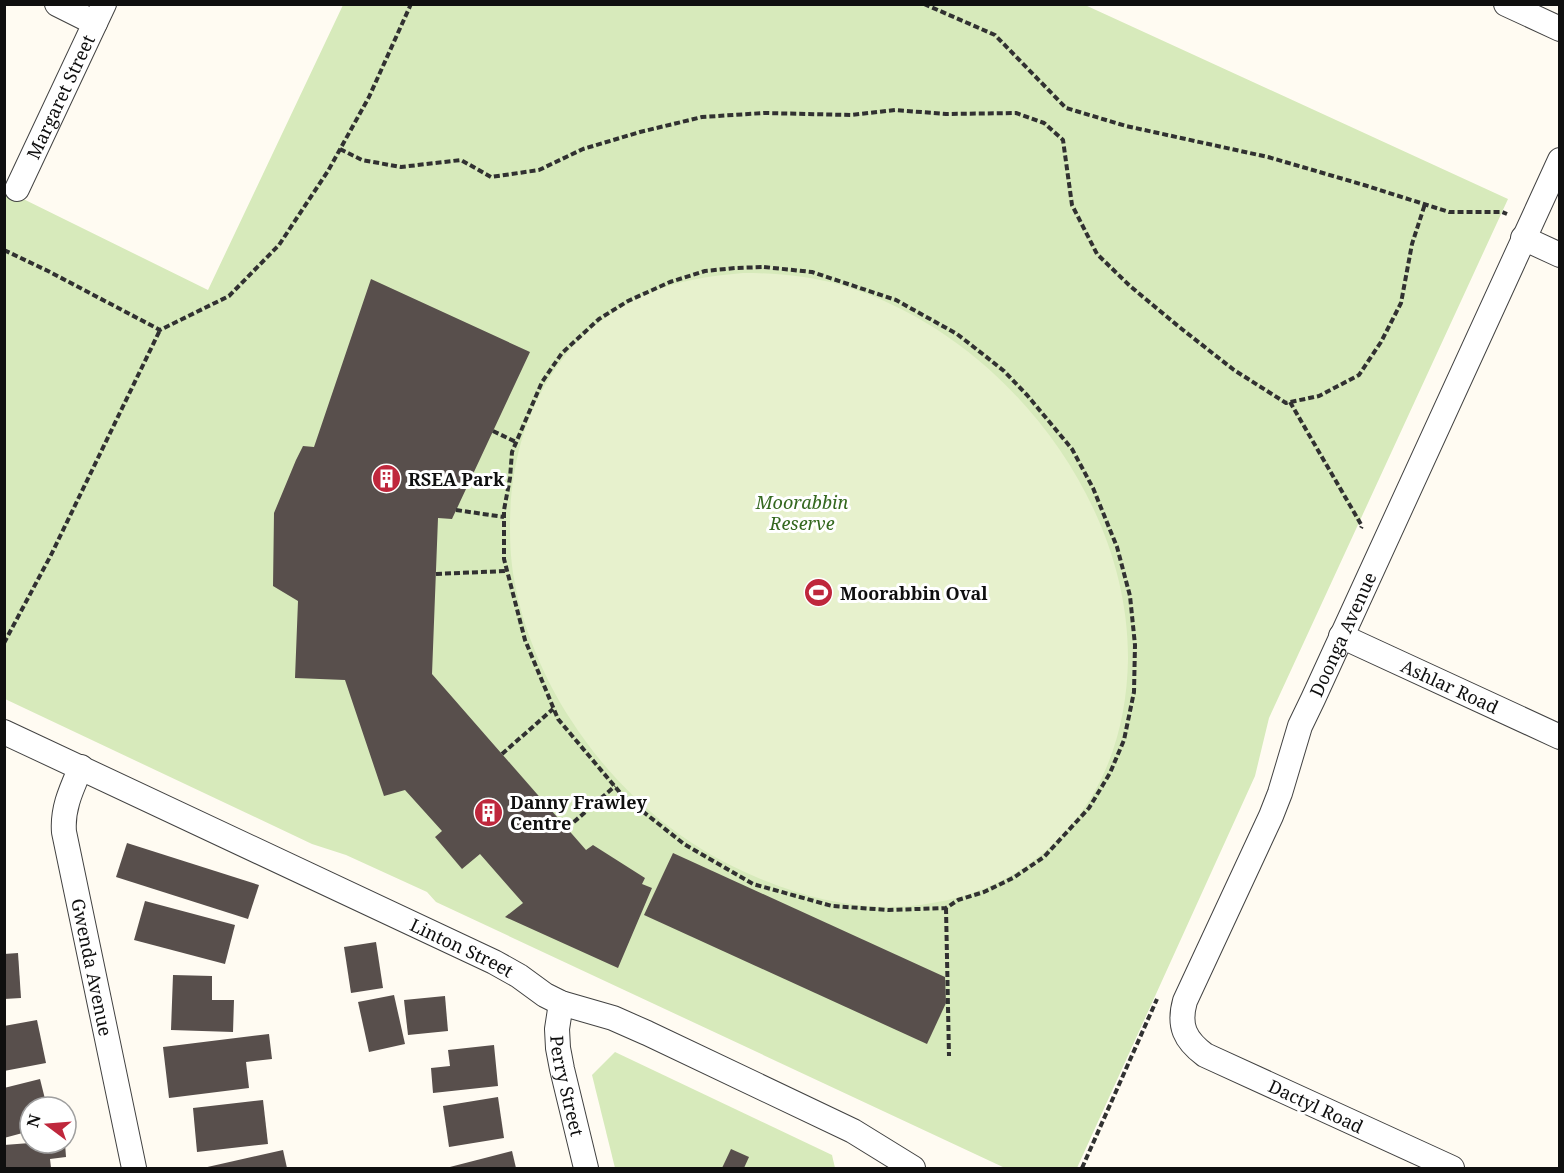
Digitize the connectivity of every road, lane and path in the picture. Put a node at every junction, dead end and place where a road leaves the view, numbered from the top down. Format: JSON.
{"nodes":[{"id":1,"x":57,"y":4,"type":"edge"},
{"id":2,"x":411,"y":4,"type":"edge"},
{"id":3,"x":924,"y":4,"type":"edge"},
{"id":4,"x":1506,"y":4,"type":"edge"},
{"id":5,"x":99,"y":14,"type":"edge"},
{"id":6,"x":1560,"y":29,"type":"edge"},
{"id":7,"x":340,"y":149,"type":"junction"},
{"id":8,"x":1560,"y":160,"type":"edge"},
{"id":9,"x":17,"y":189,"type":"dead end"},
{"id":10,"x":1425,"y":204,"type":"junction"},
{"id":11,"x":1527,"y":230,"type":"junction"},
{"id":12,"x":4,"y":250,"type":"edge"},
{"id":13,"x":1560,"y":255,"type":"edge"},
{"id":14,"x":160,"y":330,"type":"junction"},
{"id":15,"x":1290,"y":402,"type":"junction"},
{"id":16,"x":493,"y":431,"type":"dead end"},
{"id":17,"x":516,"y":441,"type":"junction"},
{"id":18,"x":456,"y":510,"type":"dead end"},
{"id":19,"x":504,"y":517,"type":"junction"},
{"id":20,"x":1357,"y":536,"type":"dead end"},
{"id":21,"x":507,"y":571,"type":"junction"},
{"id":22,"x":436,"y":574,"type":"dead end"},
{"id":23,"x":1341,"y":636,"type":"junction"},
{"id":24,"x":4,"y":643,"type":"edge"},
{"id":25,"x":554,"y":709,"type":"junction"},
{"id":26,"x":4,"y":732,"type":"edge"},
{"id":27,"x":1560,"y":737,"type":"edge"},
{"id":28,"x":502,"y":754,"type":"dead end"},
{"id":29,"x":81,"y":767,"type":"junction"},
{"id":30,"x":615,"y":786,"type":"junction"},
{"id":31,"x":567,"y":828,"type":"dead end"},
{"id":32,"x":946,"y":908,"type":"junction"},
{"id":33,"x":1162,"y":989,"type":"dead end"},
{"id":34,"x":561,"y":1003,"type":"junction"},
{"id":35,"x":1185,"y":1035,"type":"joint"},
{"id":36,"x":949,"y":1056,"type":"dead end"},
{"id":37,"x":134,"y":1168,"type":"edge"},
{"id":38,"x":586,"y":1168,"type":"edge"},
{"id":39,"x":913,"y":1168,"type":"edge"},
{"id":40,"x":1082,"y":1168,"type":"edge"},
{"id":41,"x":1452,"y":1168,"type":"edge"}],
"edges":[{"from":1,"to":5,"type":"street"},
{"from":2,"to":7,"type":"path"},
{"from":3,"to":10,"type":"path"},
{"from":4,"to":6,"type":"street"},
{"from":5,"to":9,"type":"street","name":"Margaret Street"},
{"from":7,"to":14,"type":"path"},
{"from":7,"to":15,"type":"path"},
{"from":8,"to":11,"type":"street","name":"Doonga Avenue"},
{"from":10,"to":11,"type":"path"},
{"from":10,"to":15,"type":"path"},
{"from":11,"to":13,"type":"street"},
{"from":11,"to":23,"type":"street","name":"Doonga Avenue"},
{"from":12,"to":14,"type":"path"},
{"from":14,"to":24,"type":"path"},
{"from":15,"to":20,"type":"path"},
{"from":16,"to":17,"type":"path"},
{"from":17,"to":19,"type":"path"},
{"from":17,"to":32,"type":"path"},
{"from":18,"to":19,"type":"path"},
{"from":19,"to":21,"type":"path"},
{"from":21,"to":22,"type":"path"},
{"from":21,"to":25,"type":"path"},
{"from":23,"to":27,"type":"street","name":"Ashlar Road"},
{"from":23,"to":35,"type":"street","name":"Doonga Avenue"},
{"from":25,"to":28,"type":"path"},
{"from":25,"to":30,"type":"path"},
{"from":26,"to":29,"type":"street","name":"Linton Street"},
{"from":29,"to":34,"type":"street","name":"Linton Street"},
{"from":29,"to":37,"type":"street","name":"Gwenda Avenue"},
{"from":30,"to":31,"type":"path"},
{"from":30,"to":32,"type":"path"},
{"from":32,"to":36,"type":"path"},
{"from":33,"to":40,"type":"path"},
{"from":34,"to":38,"type":"street","name":"Perry Street"},
{"from":34,"to":39,"type":"street","name":"Linton Street"},
{"from":35,"to":41,"type":"street","name":"Dactyl Road"}]}
